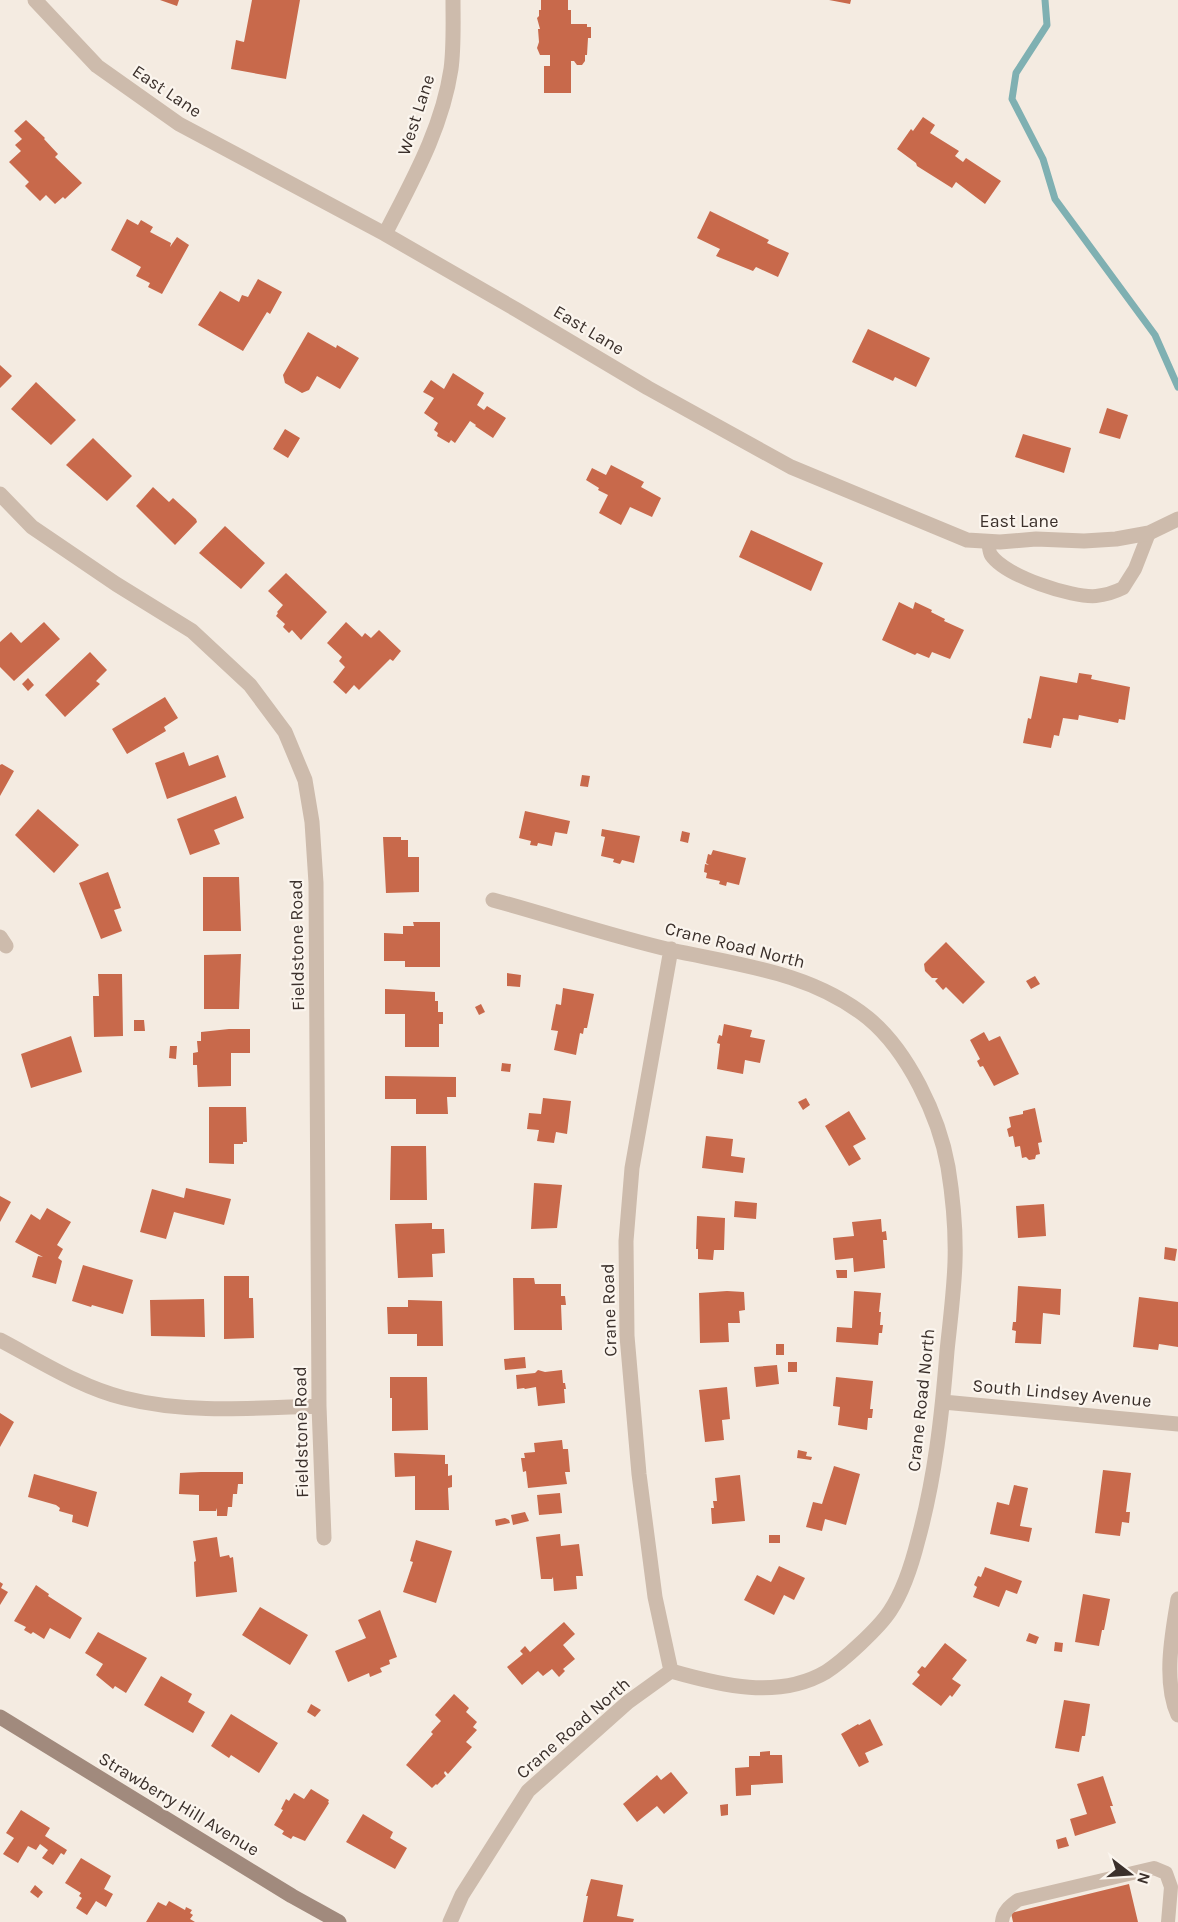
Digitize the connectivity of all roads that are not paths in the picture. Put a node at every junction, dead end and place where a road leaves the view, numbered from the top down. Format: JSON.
{"nodes":[{"id":1,"x":35,"y":0,"type":"edge"},
{"id":2,"x":453,"y":0,"type":"edge"},
{"id":3,"x":384,"y":234,"type":"junction"},
{"id":4,"x":0,"y":494,"type":"edge"},
{"id":5,"x":1178,"y":519,"type":"edge"},
{"id":6,"x":1149,"y":533,"type":"junction"},
{"id":7,"x":988,"y":541,"type":"junction"},
{"id":8,"x":493,"y":900,"type":"dead end"},
{"id":9,"x":671,"y":950,"type":"junction"},
{"id":10,"x":0,"y":1340,"type":"edge"},
{"id":11,"x":943,"y":1402,"type":"junction"},
{"id":12,"x":319,"y":1406,"type":"junction"},
{"id":13,"x":1178,"y":1424,"type":"edge"},
{"id":14,"x":324,"y":1538,"type":"dead end"},
{"id":15,"x":1178,"y":1599,"type":"edge"},
{"id":16,"x":671,"y":1671,"type":"junction"},
{"id":17,"x":1178,"y":1715,"type":"edge"},
{"id":18,"x":0,"y":1717,"type":"edge"},
{"id":19,"x":339,"y":1922,"type":"edge"},
{"id":20,"x":450,"y":1922,"type":"edge"},
{"id":21,"x":1002,"y":1922,"type":"edge"},
{"id":22,"x":1168,"y":1922,"type":"edge"}],
"edges":[{"from":1,"to":3,"type":"street","name":"East Lane"},
{"from":2,"to":3,"type":"street","name":"West Lane"},
{"from":3,"to":7,"type":"street","name":"East Lane"},
{"from":4,"to":12,"type":"street","name":"Fieldstone Road"},
{"from":5,"to":6,"type":"street","name":"East Lane"},
{"from":6,"to":7,"type":"street","name":"East Lane"},
{"from":6,"to":7,"type":"lane"},
{"from":8,"to":9,"type":"street","name":"Crane Road North"},
{"from":9,"to":11,"type":"street","name":"Crane Road North"},
{"from":9,"to":16,"type":"street","name":"Crane Road"},
{"from":10,"to":12,"type":"street"},
{"from":11,"to":13,"type":"street","name":"South Lindsey Avenue"},
{"from":11,"to":16,"type":"street","name":"Crane Road North"},
{"from":12,"to":14,"type":"street","name":"Fieldstone Road"},
{"from":15,"to":17,"type":"street"},
{"from":16,"to":20,"type":"street","name":"Crane Road North"},
{"from":18,"to":19,"type":"main road","name":"Strawberry Hill Avenue"},
{"from":21,"to":22,"type":"lane"}]}
